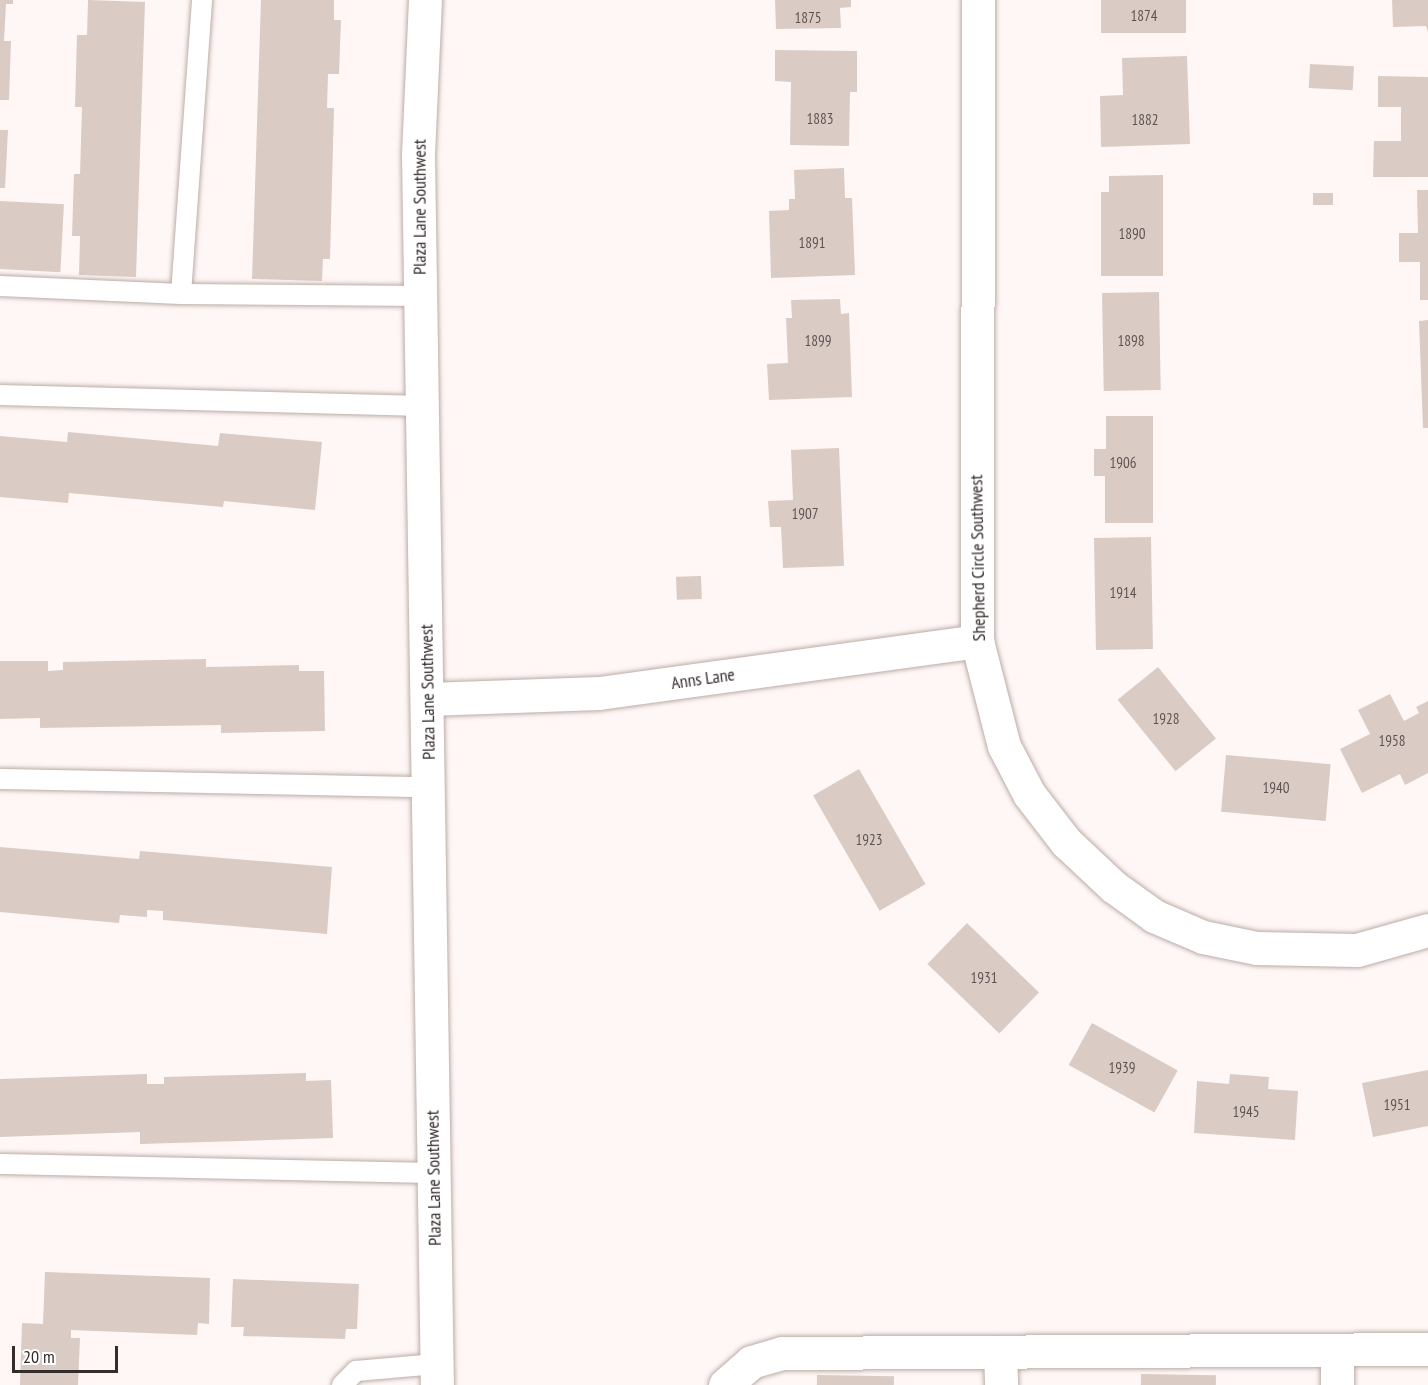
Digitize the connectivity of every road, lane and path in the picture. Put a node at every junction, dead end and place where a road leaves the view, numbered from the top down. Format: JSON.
{"nodes":[{"id":1,"x":202,"y":0,"type":"edge"},
{"id":2,"x":425,"y":0,"type":"edge"},
{"id":3,"x":978,"y":0,"type":"edge"},
{"id":4,"x":0,"y":286,"type":"edge"},
{"id":5,"x":181,"y":294,"type":"junction"},
{"id":6,"x":421,"y":296,"type":"junction"},
{"id":7,"x":0,"y":395,"type":"edge"},
{"id":8,"x":423,"y":406,"type":"junction"},
{"id":9,"x":977,"y":641,"type":"junction"},
{"id":10,"x":428,"y":699,"type":"junction"},
{"id":11,"x":0,"y":778,"type":"edge"},
{"id":12,"x":429,"y":787,"type":"junction"},
{"id":13,"x":1428,"y":930,"type":"edge"},
{"id":14,"x":0,"y":1164,"type":"edge"},
{"id":15,"x":434,"y":1173,"type":"junction"},
{"id":16,"x":1428,"y":1349,"type":"edge"},
{"id":17,"x":1336,"y":1350,"type":"junction"},
{"id":18,"x":1000,"y":1352,"type":"junction"},
{"id":19,"x":436,"y":1374,"type":"edge"},
{"id":20,"x":342,"y":1385,"type":"edge"},
{"id":21,"x":725,"y":1385,"type":"edge"},
{"id":22,"x":1001,"y":1385,"type":"edge"},
{"id":23,"x":1337,"y":1385,"type":"edge"}],
"edges":[{"from":1,"to":5,"type":"lane"},
{"from":2,"to":6,"type":"street","name":"Plaza Lane Southwest"},
{"from":3,"to":9,"type":"street","name":"Shepherd Circle Southwest"},
{"from":4,"to":5,"type":"lane"},
{"from":5,"to":6,"type":"lane"},
{"from":6,"to":8,"type":"street","name":"Plaza Lane Southwest"},
{"from":7,"to":8,"type":"lane"},
{"from":8,"to":10,"type":"street","name":"Plaza Lane Southwest"},
{"from":9,"to":10,"type":"street","name":"Anns Lane"},
{"from":9,"to":13,"type":"street","name":"Shepherd Circle Southwest"},
{"from":10,"to":12,"type":"street","name":"Plaza Lane Southwest"},
{"from":11,"to":12,"type":"lane"},
{"from":12,"to":15,"type":"street","name":"Plaza Lane Southwest"},
{"from":14,"to":15,"type":"lane"},
{"from":15,"to":19,"type":"street","name":"Plaza Lane Southwest"},
{"from":16,"to":17,"type":"street"},
{"from":17,"to":18,"type":"street"},
{"from":17,"to":23,"type":"street"},
{"from":18,"to":21,"type":"street"},
{"from":18,"to":22,"type":"street"},
{"from":19,"to":20,"type":"lane"}]}
